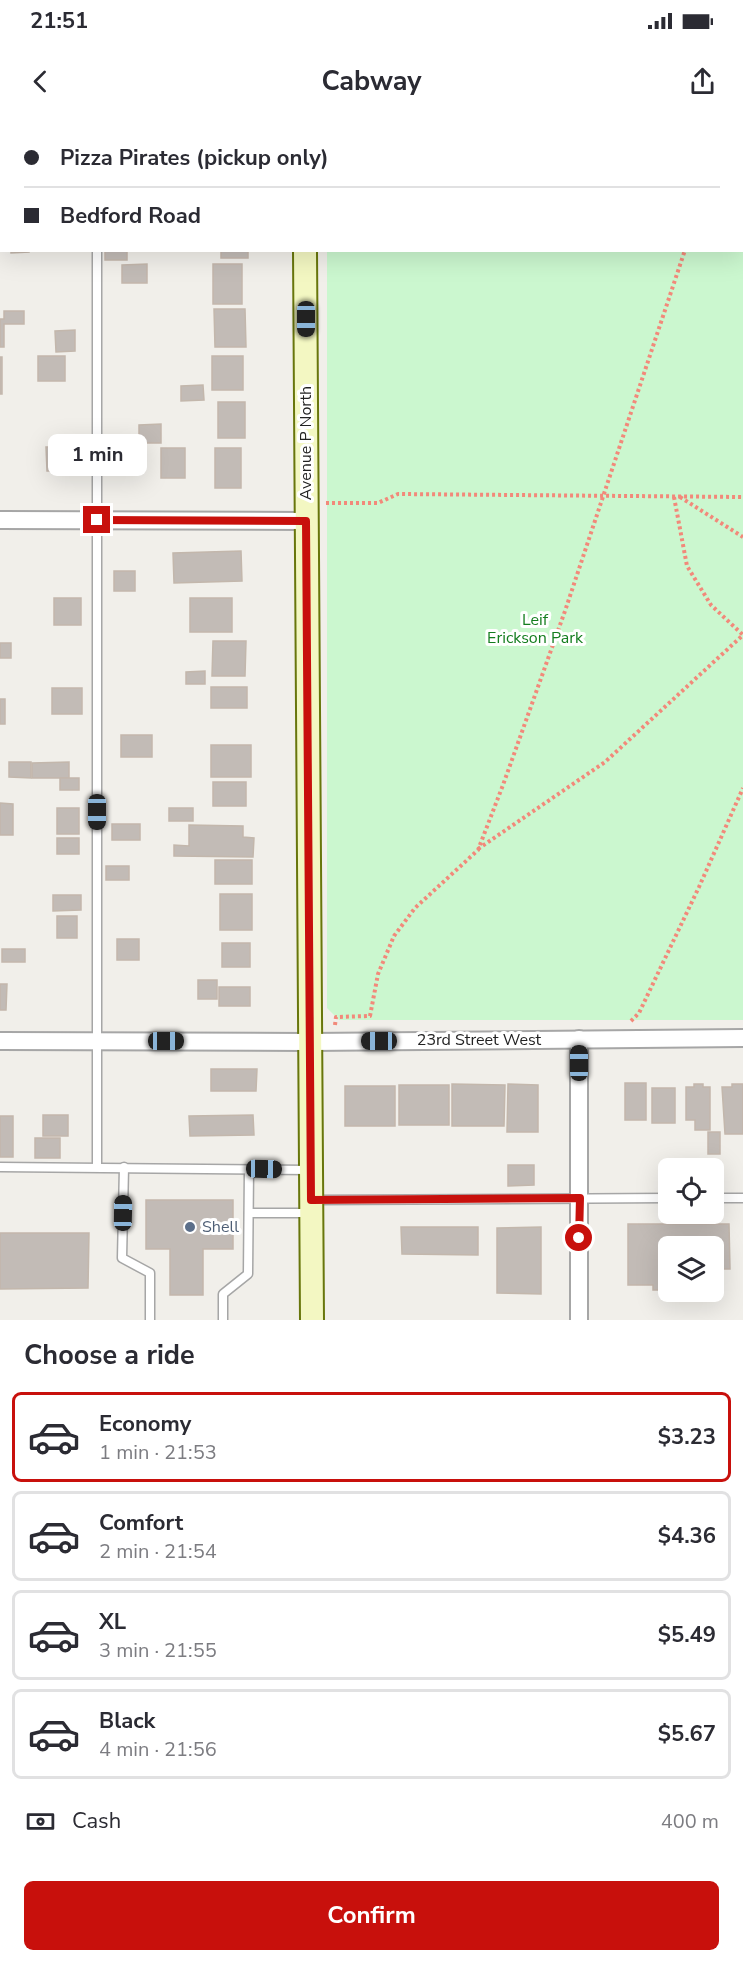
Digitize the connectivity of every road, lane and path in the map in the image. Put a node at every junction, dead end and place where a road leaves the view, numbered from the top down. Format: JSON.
{"nodes":[{"id":1,"x":97,"y":252,"type":"edge"},
{"id":2,"x":305,"y":252,"type":"edge"},
{"id":3,"x":685,"y":252,"type":"edge"},
{"id":4,"x":674,"y":496,"type":"junction"},
{"id":5,"x":679,"y":496,"type":"junction"},
{"id":6,"x":602,"y":497,"type":"junction"},
{"id":7,"x":743,"y":497,"type":"edge"},
{"id":8,"x":306,"y":512,"type":"junction"},
{"id":9,"x":0,"y":520,"type":"edge"},
{"id":10,"x":97,"y":520,"type":"junction"},
{"id":11,"x":743,"y":537,"type":"edge"},
{"id":12,"x":743,"y":635,"type":"edge"},
{"id":13,"x":743,"y":788,"type":"edge"},
{"id":14,"x":478,"y":850,"type":"junction"},
{"id":15,"x":743,"y":1038,"type":"edge"},
{"id":16,"x":579,"y":1039,"type":"junction"},
{"id":17,"x":613,"y":1039,"type":"junction"},
{"id":18,"x":0,"y":1041,"type":"edge"},
{"id":19,"x":96,"y":1041,"type":"junction"},
{"id":20,"x":334,"y":1041,"type":"junction"},
{"id":21,"x":310,"y":1042,"type":"junction"},
{"id":22,"x":0,"y":1167,"type":"edge"},
{"id":23,"x":97,"y":1167,"type":"junction"},
{"id":24,"x":124,"y":1167,"type":"junction"},
{"id":25,"x":249,"y":1169,"type":"junction"},
{"id":26,"x":310,"y":1170,"type":"junction"},
{"id":27,"x":580,"y":1198,"type":"junction"},
{"id":28,"x":658,"y":1198,"type":"edge"},
{"id":29,"x":724,"y":1198,"type":"edge"},
{"id":30,"x":743,"y":1198,"type":"edge"},
{"id":31,"x":311,"y":1207,"type":"junction"},
{"id":32,"x":249,"y":1213,"type":"junction"},
{"id":33,"x":150,"y":1320,"type":"edge"},
{"id":34,"x":223,"y":1320,"type":"edge"},
{"id":35,"x":312,"y":1320,"type":"edge"},
{"id":36,"x":579,"y":1320,"type":"edge"}],
"edges":[{"from":1,"to":10,"type":"lane"},
{"from":2,"to":8,"type":"main road","name":"Avenue P North"},
{"from":3,"to":6,"type":"path"},
{"from":4,"to":5,"type":"path"},
{"from":4,"to":6,"type":"path"},
{"from":4,"to":12,"type":"path"},
{"from":5,"to":7,"type":"path"},
{"from":5,"to":11,"type":"path"},
{"from":6,"to":8,"type":"path"},
{"from":6,"to":14,"type":"path"},
{"from":8,"to":10,"type":"street"},
{"from":8,"to":21,"type":"main road","name":"Avenue P North"},
{"from":9,"to":10,"type":"street"},
{"from":10,"to":19,"type":"lane"},
{"from":12,"to":14,"type":"path"},
{"from":13,"to":17,"type":"path"},
{"from":14,"to":20,"type":"path"},
{"from":15,"to":17,"type":"street","name":"23rd Street West"},
{"from":16,"to":17,"type":"street","name":"23rd Street West"},
{"from":16,"to":20,"type":"street","name":"23rd Street West"},
{"from":16,"to":27,"type":"street"},
{"from":18,"to":19,"type":"street","name":"23rd Street West"},
{"from":19,"to":21,"type":"street","name":"23rd Street West"},
{"from":19,"to":23,"type":"lane"},
{"from":20,"to":21,"type":"street","name":"23rd Street West"},
{"from":21,"to":26,"type":"main road","name":"Avenue P North"},
{"from":22,"to":23,"type":"lane"},
{"from":23,"to":24,"type":"lane"},
{"from":24,"to":25,"type":"lane"},
{"from":24,"to":33,"type":"lane"},
{"from":25,"to":26,"type":"lane"},
{"from":25,"to":32,"type":"lane"},
{"from":26,"to":31,"type":"main road","name":"Avenue P North"},
{"from":27,"to":28,"type":"lane"},
{"from":27,"to":31,"type":"lane"},
{"from":27,"to":36,"type":"street"},
{"from":29,"to":30,"type":"lane"},
{"from":31,"to":32,"type":"lane"},
{"from":31,"to":35,"type":"main road","name":"Avenue P North"},
{"from":32,"to":34,"type":"lane"}]}
